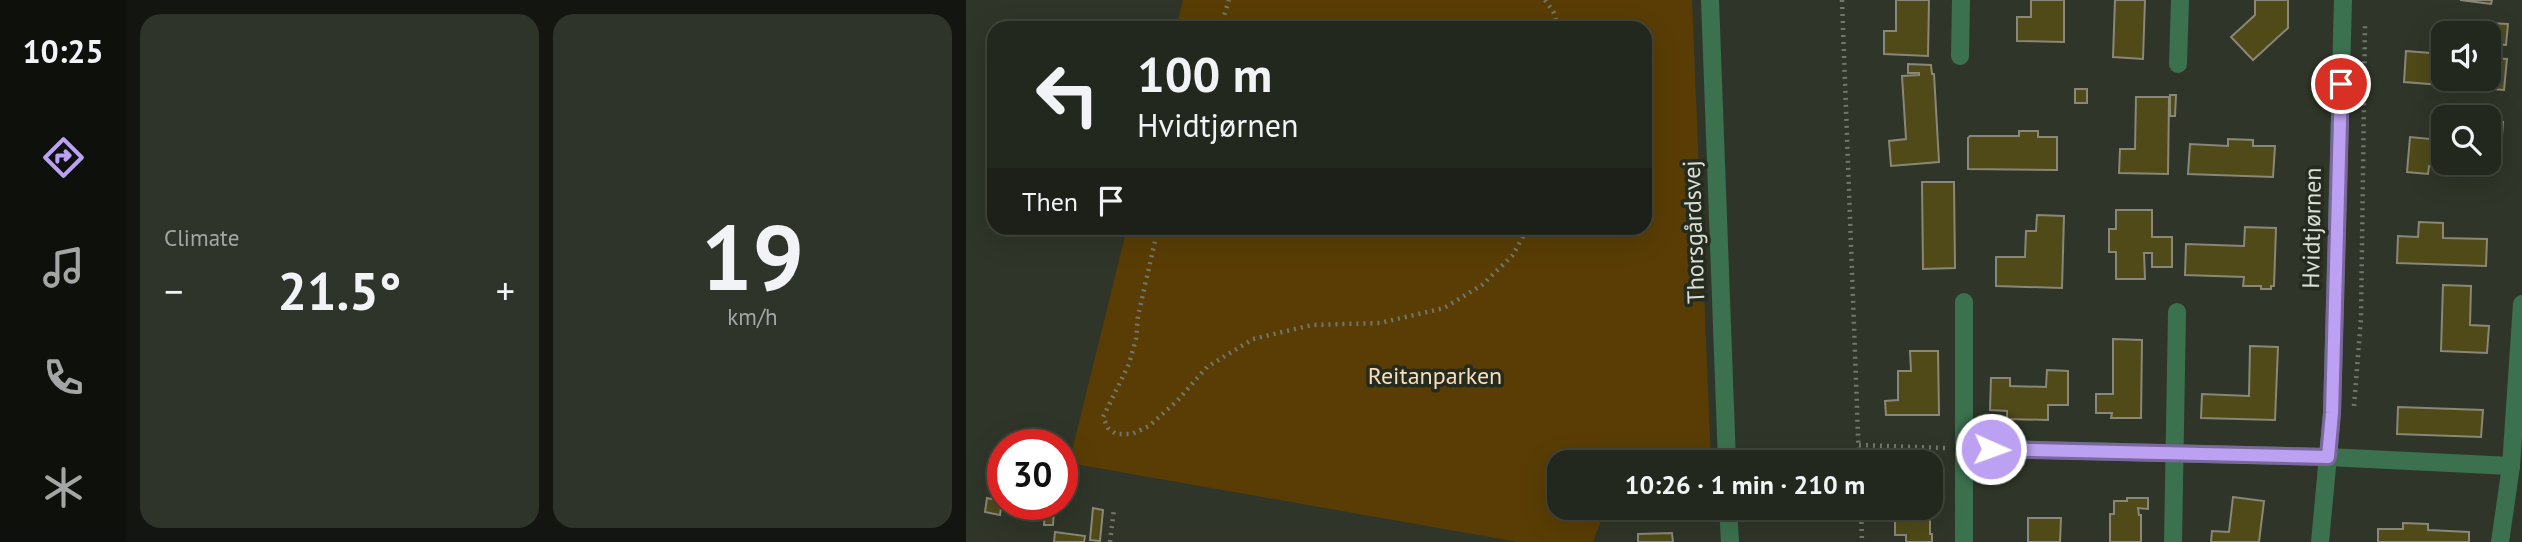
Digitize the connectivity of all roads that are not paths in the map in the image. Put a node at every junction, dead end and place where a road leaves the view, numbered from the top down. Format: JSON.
{"nodes":[{"id":1,"x":1710,"y":0,"type":"edge"},
{"id":2,"x":1961,"y":0,"type":"edge"},
{"id":3,"x":2180,"y":0,"type":"edge"},
{"id":4,"x":2343,"y":0,"type":"edge"},
{"id":5,"x":1960,"y":56,"type":"dead end"},
{"id":6,"x":2178,"y":64,"type":"dead end"},
{"id":7,"x":1964,"y":302,"type":"dead end"},
{"id":8,"x":2522,"y":304,"type":"edge"},
{"id":9,"x":2177,"y":312,"type":"dead end"},
{"id":10,"x":1965,"y":448,"type":"junction"},
{"id":11,"x":1727,"y":450,"type":"edge"},
{"id":12,"x":2175,"y":453,"type":"junction"},
{"id":13,"x":2328,"y":457,"type":"junction"},
{"id":14,"x":2511,"y":466,"type":"junction"},
{"id":15,"x":1729,"y":520,"type":"edge"},
{"id":16,"x":1730,"y":542,"type":"edge"},
{"id":17,"x":1964,"y":542,"type":"edge"},
{"id":18,"x":2173,"y":542,"type":"edge"},
{"id":19,"x":2320,"y":542,"type":"edge"},
{"id":20,"x":2500,"y":542,"type":"edge"}],
"edges":[{"from":1,"to":11,"type":"street","name":"Thorsgårdsvej"},
{"from":2,"to":5,"type":"street"},
{"from":3,"to":6,"type":"street"},
{"from":4,"to":13,"type":"street","name":"Hvidtjørnen"},
{"from":7,"to":10,"type":"street"},
{"from":8,"to":14,"type":"street"},
{"from":9,"to":12,"type":"street"},
{"from":10,"to":12,"type":"street"},
{"from":10,"to":17,"type":"street"},
{"from":12,"to":13,"type":"street"},
{"from":12,"to":18,"type":"street"},
{"from":13,"to":14,"type":"street"},
{"from":13,"to":19,"type":"street","name":"Hvidtjørnen"},
{"from":14,"to":20,"type":"street"},
{"from":15,"to":16,"type":"street"}]}
